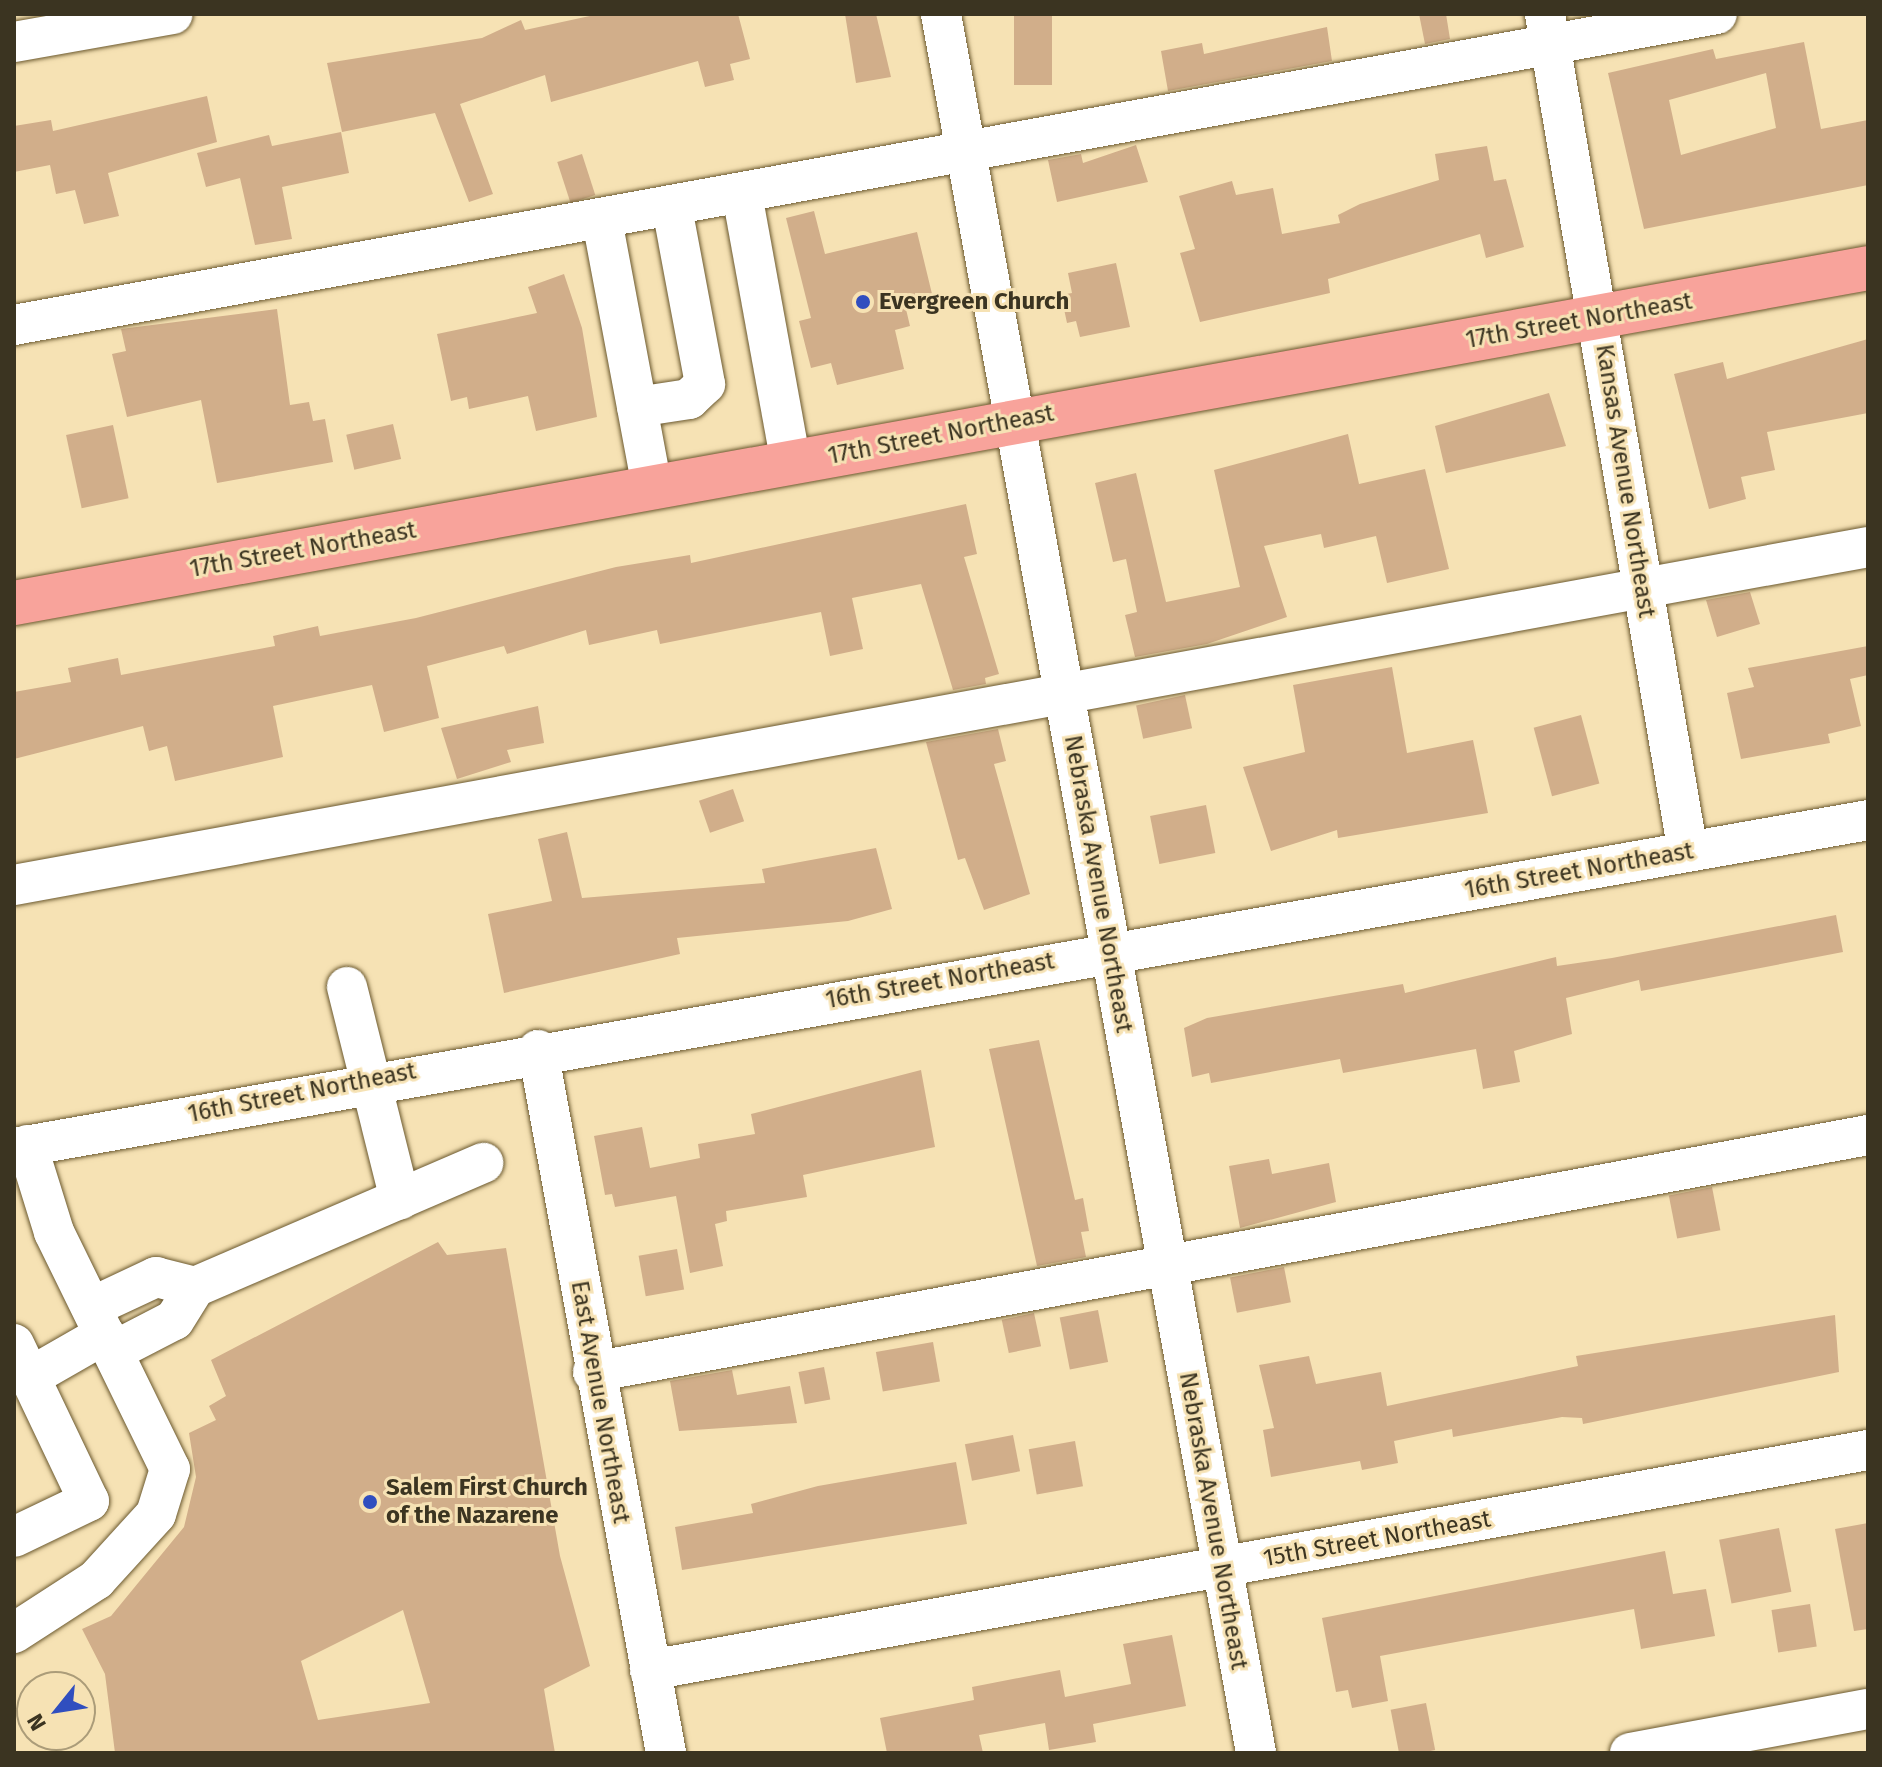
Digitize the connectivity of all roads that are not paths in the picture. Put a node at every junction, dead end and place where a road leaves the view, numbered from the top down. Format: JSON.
{"nodes":[{"id":1,"x":173,"y":14,"type":"edge"},
{"id":2,"x":941,"y":14,"type":"edge"},
{"id":3,"x":1717,"y":14,"type":"edge"},
{"id":4,"x":1548,"y":30,"type":"edge"},
{"id":5,"x":14,"y":42,"type":"edge"},
{"id":6,"x":966,"y":154,"type":"junction"},
{"id":7,"x":742,"y":194,"type":"junction"},
{"id":8,"x":672,"y":207,"type":"junction"},
{"id":9,"x":602,"y":220,"type":"junction"},
{"id":10,"x":1868,"y":268,"type":"edge"},
{"id":11,"x":1598,"y":318,"type":"junction"},
{"id":12,"x":14,"y":325,"type":"edge"},
{"id":13,"x":637,"y":407,"type":"junction"},
{"id":14,"x":1016,"y":421,"type":"junction"},
{"id":15,"x":791,"y":463,"type":"junction"},
{"id":16,"x":652,"y":488,"type":"junction"},
{"id":17,"x":1868,"y":547,"type":"edge"},
{"id":18,"x":1642,"y":586,"type":"junction"},
{"id":19,"x":14,"y":603,"type":"edge"},
{"id":20,"x":1063,"y":692,"type":"junction"},
{"id":21,"x":1868,"y":820,"type":"edge"},
{"id":22,"x":1688,"y":852,"type":"junction"},
{"id":23,"x":14,"y":885,"type":"edge"},
{"id":24,"x":1110,"y":952,"type":"junction"},
{"id":25,"x":347,"y":987,"type":"dead end"},
{"id":26,"x":538,"y":1050,"type":"junction"},
{"id":27,"x":367,"y":1080,"type":"junction"},
{"id":28,"x":1868,"y":1135,"type":"edge"},
{"id":29,"x":21,"y":1146,"type":"edge"},
{"id":30,"x":483,"y":1163,"type":"dead end"},
{"id":31,"x":400,"y":1200,"type":"junction"},
{"id":32,"x":1167,"y":1264,"type":"junction"},
{"id":33,"x":104,"y":1331,"type":"junction"},
{"id":34,"x":22,"y":1360,"type":"edge"},
{"id":35,"x":593,"y":1372,"type":"junction"},
{"id":36,"x":1868,"y":1450,"type":"edge"},
{"id":37,"x":53,"y":1518,"type":"junction"},
{"id":38,"x":14,"y":1537,"type":"edge"},
{"id":39,"x":125,"y":1548,"type":"junction"},
{"id":40,"x":1222,"y":1567,"type":"junction"},
{"id":41,"x":14,"y":1633,"type":"edge"},
{"id":42,"x":650,"y":1670,"type":"junction"},
{"id":43,"x":1868,"y":1709,"type":"edge"},
{"id":44,"x":666,"y":1753,"type":"edge"},
{"id":45,"x":1256,"y":1753,"type":"edge"},
{"id":46,"x":1630,"y":1753,"type":"edge"}],
"edges":[{"from":1,"to":5,"type":"street"},
{"from":2,"to":6,"type":"street","name":"Nebraska Avenue Northeast"},
{"from":3,"to":4,"type":"street"},
{"from":4,"to":6,"type":"street"},
{"from":4,"to":11,"type":"street","name":"Kansas Avenue Northeast"},
{"from":6,"to":7,"type":"street"},
{"from":6,"to":14,"type":"street","name":"Nebraska Avenue Northeast"},
{"from":7,"to":8,"type":"street"},
{"from":7,"to":15,"type":"street"},
{"from":8,"to":9,"type":"street"},
{"from":8,"to":13,"type":"street"},
{"from":9,"to":12,"type":"street"},
{"from":9,"to":13,"type":"street"},
{"from":10,"to":11,"type":"main road","name":"17th Street Northeast"},
{"from":11,"to":14,"type":"main road","name":"17th Street Northeast"},
{"from":11,"to":18,"type":"street","name":"Kansas Avenue Northeast"},
{"from":13,"to":16,"type":"street"},
{"from":14,"to":15,"type":"main road","name":"17th Street Northeast"},
{"from":14,"to":20,"type":"street","name":"Nebraska Avenue Northeast"},
{"from":15,"to":16,"type":"main road","name":"17th Street Northeast"},
{"from":16,"to":19,"type":"main road","name":"17th Street Northeast"},
{"from":17,"to":18,"type":"street"},
{"from":18,"to":20,"type":"street"},
{"from":18,"to":22,"type":"street","name":"Kansas Avenue Northeast"},
{"from":20,"to":23,"type":"street"},
{"from":20,"to":24,"type":"street","name":"Nebraska Avenue Northeast"},
{"from":21,"to":22,"type":"street","name":"16th Street Northeast"},
{"from":22,"to":24,"type":"street","name":"16th Street Northeast"},
{"from":24,"to":26,"type":"street","name":"16th Street Northeast"},
{"from":24,"to":32,"type":"street","name":"Nebraska Avenue Northeast"},
{"from":25,"to":27,"type":"street"},
{"from":26,"to":27,"type":"street","name":"16th Street Northeast"},
{"from":26,"to":35,"type":"street","name":"East Avenue Northeast"},
{"from":27,"to":29,"type":"street","name":"16th Street Northeast"},
{"from":27,"to":31,"type":"street"},
{"from":28,"to":32,"type":"street"},
{"from":29,"to":33,"type":"street"},
{"from":30,"to":31,"type":"street"},
{"from":31,"to":33,"type":"street"},
{"from":32,"to":35,"type":"street"},
{"from":32,"to":40,"type":"street","name":"Nebraska Avenue Northeast"},
{"from":33,"to":34,"type":"street"},
{"from":33,"to":39,"type":"street"},
{"from":34,"to":37,"type":"street"},
{"from":35,"to":42,"type":"street","name":"East Avenue Northeast"},
{"from":36,"to":40,"type":"street","name":"15th Street Northeast"},
{"from":37,"to":38,"type":"street"},
{"from":37,"to":39,"type":"street"},
{"from":39,"to":41,"type":"street"},
{"from":40,"to":42,"type":"street","name":"15th Street Northeast"},
{"from":40,"to":45,"type":"street","name":"Nebraska Avenue Northeast"},
{"from":42,"to":44,"type":"street","name":"East Avenue Northeast"},
{"from":43,"to":46,"type":"street"}]}
